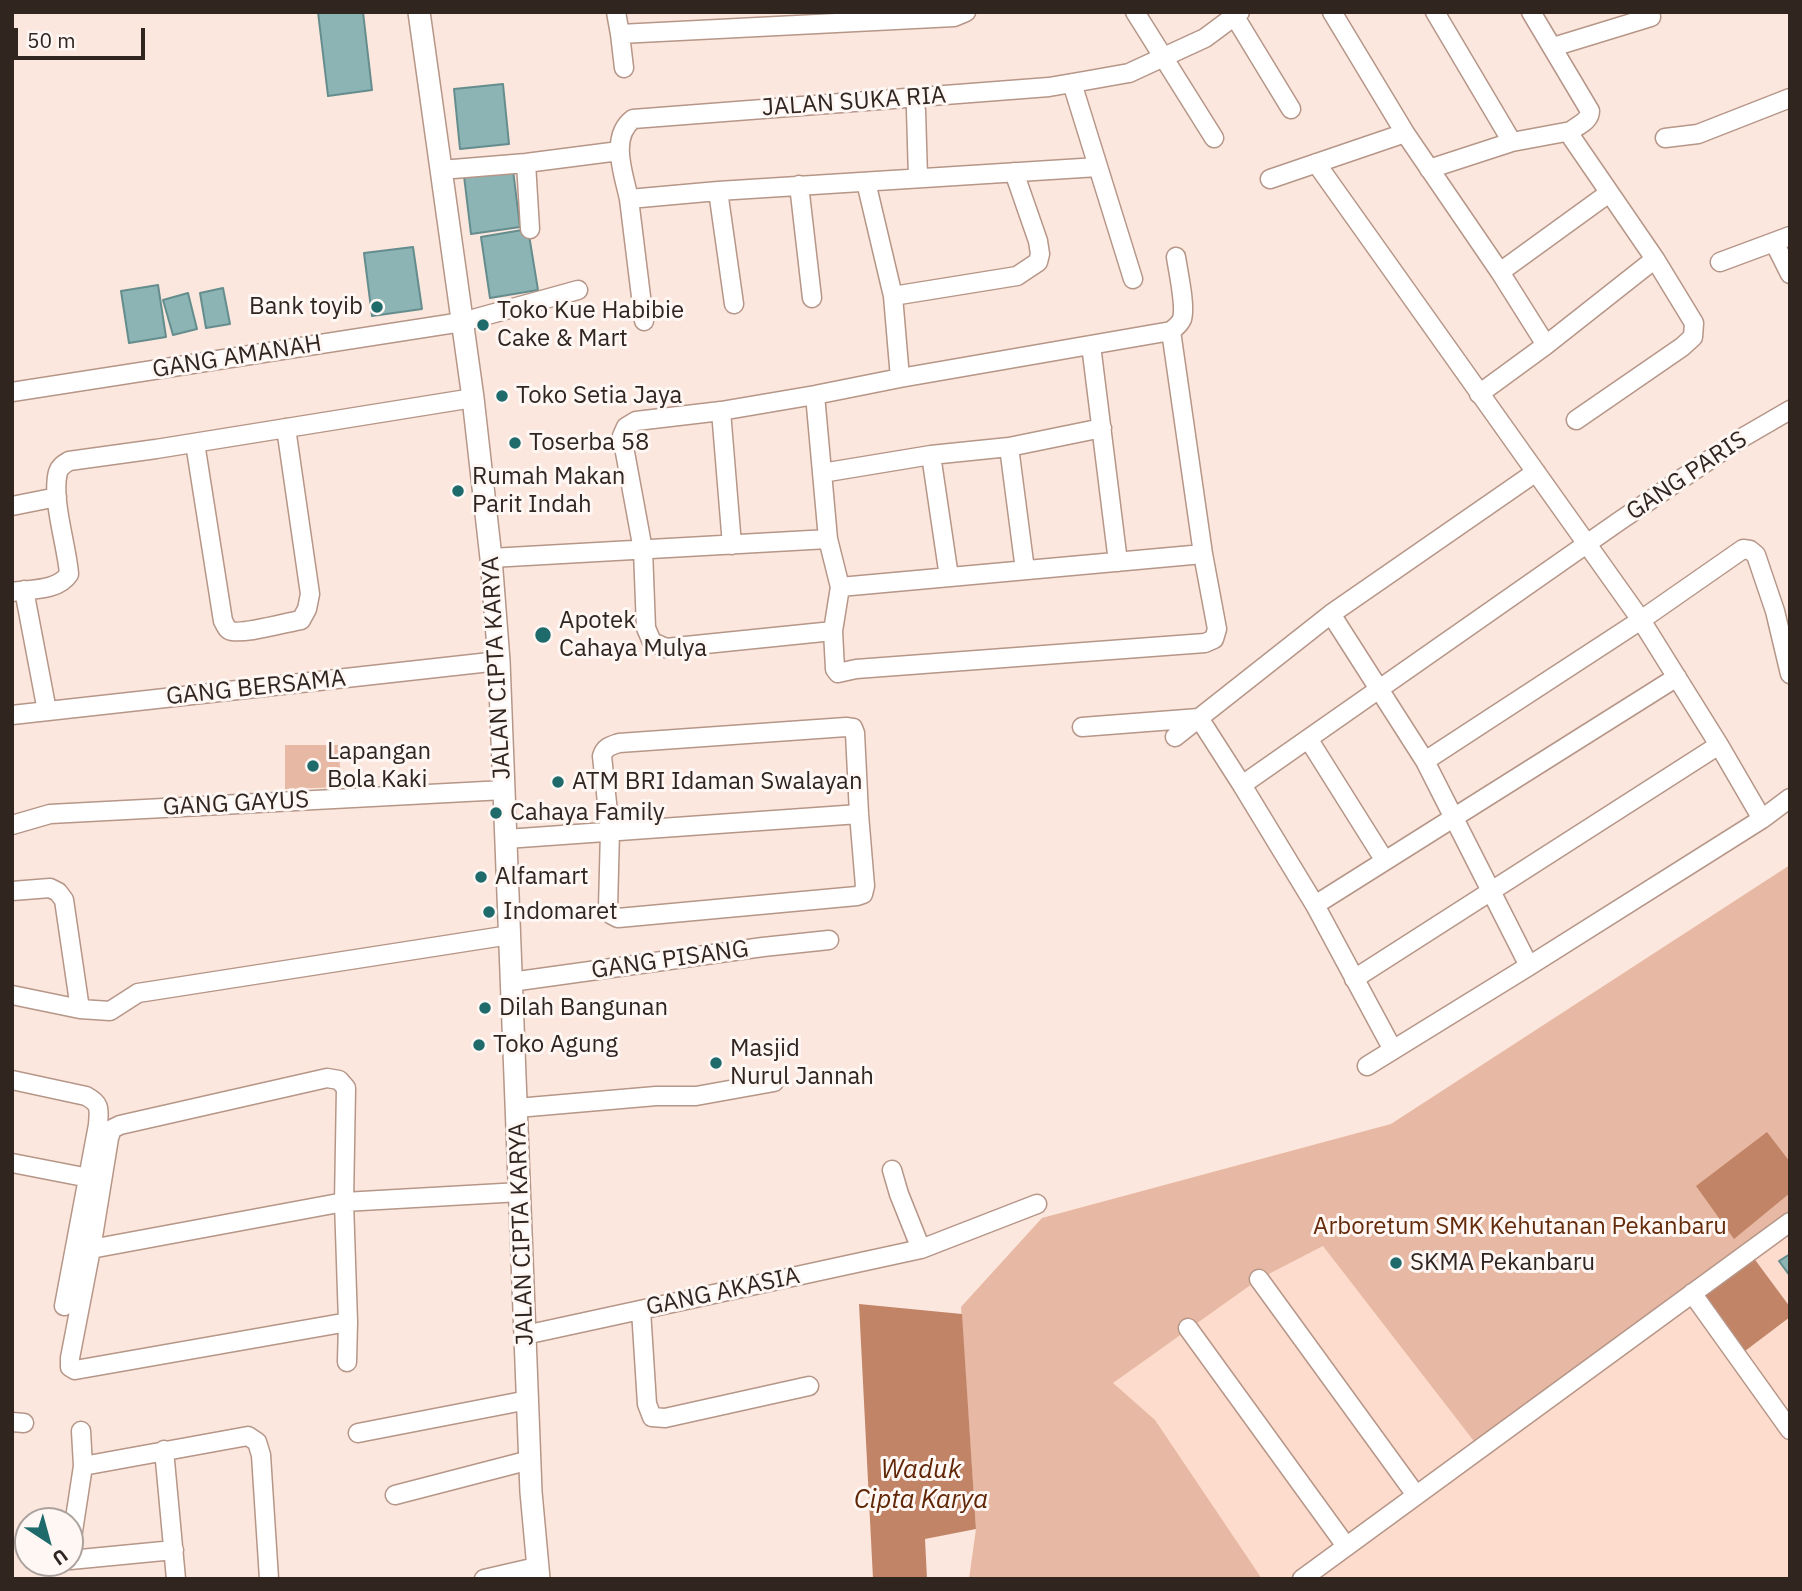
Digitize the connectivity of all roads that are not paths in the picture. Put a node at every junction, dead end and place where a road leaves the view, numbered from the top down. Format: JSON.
{"nodes":[{"id":1,"x":419,"y":12,"type":"edge"},
{"id":2,"x":616,"y":12,"type":"edge"},
{"id":3,"x":966,"y":12,"type":"edge"},
{"id":4,"x":1135,"y":12,"type":"edge"},
{"id":5,"x":1332,"y":12,"type":"edge"},
{"id":6,"x":1435,"y":12,"type":"edge"},
{"id":7,"x":1531,"y":12,"type":"edge"},
{"id":8,"x":1235,"y":13,"type":"edge"},
{"id":9,"x":1651,"y":17,"type":"dead end"},
{"id":10,"x":1624,"y":19,"type":"edge"},
{"id":11,"x":620,"y":34,"type":"junction"},
{"id":12,"x":1553,"y":47,"type":"junction"},
{"id":13,"x":1163,"y":58,"type":"junction"},
{"id":14,"x":624,"y":68,"type":"dead end"},
{"id":15,"x":1074,"y":83,"type":"junction"},
{"id":16,"x":1790,"y":98,"type":"edge"},
{"id":17,"x":1292,"y":109,"type":"dead end"},
{"id":18,"x":916,"y":110,"type":"dead end"},
{"id":19,"x":1571,"y":131,"type":"junction"},
{"id":20,"x":1405,"y":133,"type":"junction"},
{"id":21,"x":1214,"y":138,"type":"dead end"},
{"id":22,"x":1665,"y":138,"type":"dead end"},
{"id":23,"x":1512,"y":142,"type":"junction"},
{"id":24,"x":619,"y":151,"type":"junction"},
{"id":25,"x":526,"y":163,"type":"junction"},
{"id":26,"x":1316,"y":163,"type":"junction"},
{"id":27,"x":1098,"y":167,"type":"junction"},
{"id":28,"x":1429,"y":169,"type":"junction"},
{"id":29,"x":440,"y":170,"type":"junction"},
{"id":30,"x":1014,"y":172,"type":"junction"},
{"id":31,"x":918,"y":178,"type":"junction"},
{"id":32,"x":1270,"y":179,"type":"dead end"},
{"id":33,"x":866,"y":181,"type":"junction"},
{"id":34,"x":799,"y":186,"type":"junction"},
{"id":35,"x":718,"y":191,"type":"junction"},
{"id":36,"x":1609,"y":193,"type":"junction"},
{"id":37,"x":629,"y":199,"type":"junction"},
{"id":38,"x":530,"y":229,"type":"dead end"},
{"id":39,"x":1782,"y":239,"type":"edge"},
{"id":40,"x":1176,"y":257,"type":"dead end"},
{"id":41,"x":1655,"y":259,"type":"junction"},
{"id":42,"x":1720,"y":262,"type":"dead end"},
{"id":43,"x":1500,"y":272,"type":"junction"},
{"id":44,"x":1790,"y":274,"type":"edge"},
{"id":45,"x":1133,"y":279,"type":"dead end"},
{"id":46,"x":578,"y":290,"type":"dead end"},
{"id":47,"x":893,"y":296,"type":"junction"},
{"id":48,"x":812,"y":298,"type":"dead end"},
{"id":49,"x":734,"y":304,"type":"dead end"},
{"id":50,"x":644,"y":321,"type":"dead end"},
{"id":51,"x":462,"y":322,"type":"junction"},
{"id":52,"x":1171,"y":331,"type":"junction"},
{"id":53,"x":1091,"y":345,"type":"junction"},
{"id":54,"x":1546,"y":345,"type":"junction"},
{"id":55,"x":900,"y":378,"type":"junction"},
{"id":56,"x":12,"y":392,"type":"edge"},
{"id":57,"x":1479,"y":394,"type":"junction"},
{"id":58,"x":816,"y":395,"type":"junction"},
{"id":59,"x":473,"y":398,"type":"junction"},
{"id":60,"x":1790,"y":410,"type":"edge"},
{"id":61,"x":721,"y":411,"type":"junction"},
{"id":62,"x":1576,"y":420,"type":"dead end"},
{"id":63,"x":286,"y":428,"type":"junction"},
{"id":64,"x":1102,"y":428,"type":"junction"},
{"id":65,"x":195,"y":443,"type":"junction"},
{"id":66,"x":1009,"y":447,"type":"junction"},
{"id":67,"x":931,"y":455,"type":"junction"},
{"id":68,"x":1536,"y":472,"type":"junction"},
{"id":69,"x":822,"y":473,"type":"junction"},
{"id":70,"x":57,"y":497,"type":"junction"},
{"id":71,"x":12,"y":506,"type":"edge"},
{"id":72,"x":828,"y":539,"type":"junction"},
{"id":73,"x":1586,"y":544,"type":"junction"},
{"id":74,"x":732,"y":545,"type":"junction"},
{"id":75,"x":643,"y":550,"type":"junction"},
{"id":76,"x":1203,"y":554,"type":"junction"},
{"id":77,"x":491,"y":558,"type":"junction"},
{"id":78,"x":1118,"y":562,"type":"junction"},
{"id":79,"x":1025,"y":570,"type":"junction"},
{"id":80,"x":949,"y":577,"type":"junction"},
{"id":81,"x":840,"y":587,"type":"junction"},
{"id":82,"x":18,"y":591,"type":"edge"},
{"id":83,"x":1783,"y":609,"type":"edge"},
{"id":84,"x":1331,"y":614,"type":"junction"},
{"id":85,"x":1641,"y":620,"type":"junction"},
{"id":86,"x":833,"y":631,"type":"junction"},
{"id":87,"x":499,"y":661,"type":"junction"},
{"id":88,"x":1790,"y":674,"type":"edge"},
{"id":89,"x":1677,"y":677,"type":"junction"},
{"id":90,"x":1380,"y":690,"type":"junction"},
{"id":91,"x":47,"y":711,"type":"junction"},
{"id":92,"x":12,"y":715,"type":"edge"},
{"id":93,"x":1199,"y":718,"type":"junction"},
{"id":94,"x":1082,"y":727,"type":"dead end"},
{"id":95,"x":1175,"y":737,"type":"dead end"},
{"id":96,"x":1309,"y":740,"type":"junction"},
{"id":97,"x":1719,"y":745,"type":"junction"},
{"id":98,"x":1425,"y":761,"type":"junction"},
{"id":99,"x":1242,"y":785,"type":"junction"},
{"id":100,"x":504,"y":790,"type":"junction"},
{"id":101,"x":1790,"y":798,"type":"edge"},
{"id":102,"x":859,"y":814,"type":"junction"},
{"id":103,"x":1454,"y":818,"type":"junction"},
{"id":104,"x":1762,"y":819,"type":"junction"},
{"id":105,"x":12,"y":825,"type":"edge"},
{"id":106,"x":610,"y":831,"type":"junction"},
{"id":107,"x":506,"y":839,"type":"junction"},
{"id":108,"x":1385,"y":861,"type":"junction"},
{"id":109,"x":12,"y":891,"type":"edge"},
{"id":110,"x":1491,"y":891,"type":"junction"},
{"id":111,"x":1315,"y":905,"type":"junction"},
{"id":112,"x":510,"y":935,"type":"junction"},
{"id":113,"x":829,"y":940,"type":"dead end"},
{"id":114,"x":1529,"y":967,"type":"junction"},
{"id":115,"x":1354,"y":979,"type":"junction"},
{"id":116,"x":511,"y":982,"type":"junction"},
{"id":117,"x":12,"y":995,"type":"edge"},
{"id":118,"x":80,"y":1009,"type":"junction"},
{"id":119,"x":1393,"y":1050,"type":"junction"},
{"id":120,"x":1367,"y":1066,"type":"dead end"},
{"id":121,"x":12,"y":1080,"type":"edge"},
{"id":122,"x":774,"y":1083,"type":"dead end"},
{"id":123,"x":517,"y":1108,"type":"junction"},
{"id":124,"x":12,"y":1163,"type":"edge"},
{"id":125,"x":892,"y":1170,"type":"dead end"},
{"id":126,"x":89,"y":1178,"type":"junction"},
{"id":127,"x":520,"y":1192,"type":"junction"},
{"id":128,"x":344,"y":1202,"type":"junction"},
{"id":129,"x":1037,"y":1205,"type":"dead end"},
{"id":130,"x":1790,"y":1222,"type":"edge"},
{"id":131,"x":91,"y":1249,"type":"junction"},
{"id":132,"x":921,"y":1249,"type":"junction"},
{"id":133,"x":1259,"y":1279,"type":"dead end"},
{"id":134,"x":1692,"y":1293,"type":"junction"},
{"id":135,"x":64,"y":1306,"type":"dead end"},
{"id":136,"x":641,"y":1310,"type":"junction"},
{"id":137,"x":348,"y":1322,"type":"junction"},
{"id":138,"x":1188,"y":1328,"type":"dead end"},
{"id":139,"x":525,"y":1335,"type":"junction"},
{"id":140,"x":347,"y":1362,"type":"dead end"},
{"id":141,"x":809,"y":1386,"type":"dead end"},
{"id":142,"x":528,"y":1400,"type":"junction"},
{"id":143,"x":1790,"y":1430,"type":"edge"},
{"id":144,"x":81,"y":1431,"type":"dead end"},
{"id":145,"x":358,"y":1433,"type":"dead end"},
{"id":146,"x":164,"y":1450,"type":"junction"},
{"id":147,"x":530,"y":1460,"type":"junction"},
{"id":148,"x":83,"y":1466,"type":"junction"},
{"id":149,"x":395,"y":1495,"type":"dead end"},
{"id":150,"x":1416,"y":1495,"type":"junction"},
{"id":151,"x":77,"y":1507,"type":"edge"},
{"id":152,"x":1346,"y":1546,"type":"junction"},
{"id":153,"x":174,"y":1550,"type":"junction"},
{"id":154,"x":84,"y":1560,"type":"edge"},
{"id":155,"x":538,"y":1573,"type":"edge"},
{"id":156,"x":176,"y":1579,"type":"edge"},
{"id":157,"x":269,"y":1579,"type":"edge"},
{"id":158,"x":484,"y":1579,"type":"edge"},
{"id":159,"x":1302,"y":1579,"type":"edge"}],
"edges":[{"from":1,"to":29,"type":"main road","name":"JALAN CIPTA KARYA"},
{"from":2,"to":11,"type":"street"},
{"from":3,"to":11,"type":"street"},
{"from":4,"to":13,"type":"street"},
{"from":5,"to":20,"type":"street"},
{"from":6,"to":23,"type":"street"},
{"from":7,"to":12,"type":"street"},
{"from":8,"to":13,"type":"street"},
{"from":8,"to":17,"type":"street"},
{"from":9,"to":10,"type":"street"},
{"from":10,"to":12,"type":"street"},
{"from":11,"to":14,"type":"street"},
{"from":12,"to":19,"type":"street"},
{"from":13,"to":15,"type":"street","name":"JALAN SUKA RIA"},
{"from":13,"to":21,"type":"street"},
{"from":15,"to":24,"type":"street","name":"JALAN SUKA RIA"},
{"from":15,"to":27,"type":"street"},
{"from":16,"to":22,"type":"street"},
{"from":18,"to":31,"type":"street"},
{"from":19,"to":23,"type":"street"},
{"from":19,"to":36,"type":"street"},
{"from":20,"to":26,"type":"street"},
{"from":20,"to":28,"type":"street"},
{"from":23,"to":28,"type":"street"},
{"from":24,"to":25,"type":"street"},
{"from":24,"to":37,"type":"street"},
{"from":25,"to":29,"type":"street"},
{"from":25,"to":38,"type":"street"},
{"from":26,"to":32,"type":"street"},
{"from":26,"to":57,"type":"street"},
{"from":27,"to":30,"type":"street"},
{"from":27,"to":45,"type":"street"},
{"from":28,"to":43,"type":"street"},
{"from":29,"to":51,"type":"main road","name":"JALAN CIPTA KARYA"},
{"from":30,"to":31,"type":"street"},
{"from":30,"to":47,"type":"street"},
{"from":31,"to":33,"type":"street"},
{"from":33,"to":34,"type":"street"},
{"from":33,"to":47,"type":"street"},
{"from":34,"to":35,"type":"street"},
{"from":34,"to":48,"type":"street"},
{"from":35,"to":37,"type":"street"},
{"from":35,"to":49,"type":"street"},
{"from":36,"to":41,"type":"street"},
{"from":36,"to":43,"type":"street"},
{"from":37,"to":50,"type":"street"},
{"from":39,"to":42,"type":"street"},
{"from":39,"to":44,"type":"street"},
{"from":40,"to":52,"type":"street"},
{"from":41,"to":54,"type":"street"},
{"from":41,"to":62,"type":"street"},
{"from":43,"to":54,"type":"street"},
{"from":46,"to":51,"type":"street","name":"GANG AMANAH"},
{"from":47,"to":55,"type":"street"},
{"from":51,"to":56,"type":"street","name":"GANG AMANAH"},
{"from":51,"to":59,"type":"main road","name":"JALAN CIPTA KARYA"},
{"from":52,"to":53,"type":"street"},
{"from":52,"to":76,"type":"street"},
{"from":53,"to":55,"type":"street"},
{"from":53,"to":64,"type":"street"},
{"from":54,"to":57,"type":"street"},
{"from":55,"to":58,"type":"street"},
{"from":57,"to":68,"type":"street"},
{"from":58,"to":61,"type":"street"},
{"from":58,"to":69,"type":"street"},
{"from":59,"to":63,"type":"street"},
{"from":59,"to":77,"type":"main road","name":"JALAN CIPTA KARYA"},
{"from":60,"to":73,"type":"street","name":"GANG PARIS"},
{"from":61,"to":74,"type":"street"},
{"from":61,"to":75,"type":"street"},
{"from":63,"to":65,"type":"street"},
{"from":63,"to":65,"type":"street"},
{"from":64,"to":66,"type":"street"},
{"from":64,"to":78,"type":"street"},
{"from":65,"to":70,"type":"street"},
{"from":66,"to":67,"type":"street"},
{"from":66,"to":79,"type":"street"},
{"from":67,"to":69,"type":"street"},
{"from":67,"to":80,"type":"street"},
{"from":68,"to":73,"type":"street"},
{"from":68,"to":84,"type":"street"},
{"from":69,"to":72,"type":"street"},
{"from":70,"to":71,"type":"street"},
{"from":70,"to":82,"type":"street"},
{"from":72,"to":74,"type":"street"},
{"from":72,"to":81,"type":"street"},
{"from":73,"to":85,"type":"street"},
{"from":73,"to":90,"type":"street","name":"GANG PARIS"},
{"from":74,"to":75,"type":"street"},
{"from":75,"to":77,"type":"street"},
{"from":75,"to":86,"type":"street"},
{"from":76,"to":78,"type":"street"},
{"from":76,"to":86,"type":"street"},
{"from":77,"to":87,"type":"main road","name":"JALAN CIPTA KARYA"},
{"from":78,"to":79,"type":"street"},
{"from":79,"to":80,"type":"street"},
{"from":80,"to":81,"type":"street"},
{"from":81,"to":86,"type":"street"},
{"from":82,"to":91,"type":"street"},
{"from":83,"to":85,"type":"street"},
{"from":83,"to":88,"type":"street"},
{"from":84,"to":90,"type":"street"},
{"from":84,"to":93,"type":"street"},
{"from":85,"to":89,"type":"street"},
{"from":85,"to":98,"type":"street"},
{"from":87,"to":91,"type":"street","name":"GANG BERSAMA"},
{"from":87,"to":100,"type":"main road","name":"JALAN CIPTA KARYA"},
{"from":89,"to":97,"type":"street"},
{"from":89,"to":103,"type":"street"},
{"from":90,"to":96,"type":"street","name":"GANG PARIS"},
{"from":90,"to":98,"type":"street"},
{"from":91,"to":92,"type":"street","name":"GANG BERSAMA"},
{"from":93,"to":94,"type":"street"},
{"from":93,"to":95,"type":"street"},
{"from":93,"to":99,"type":"street"},
{"from":96,"to":99,"type":"street","name":"GANG PARIS"},
{"from":96,"to":108,"type":"street"},
{"from":97,"to":104,"type":"street"},
{"from":97,"to":110,"type":"street"},
{"from":98,"to":103,"type":"street"},
{"from":99,"to":111,"type":"street"},
{"from":100,"to":105,"type":"street","name":"GANG GAYUS"},
{"from":100,"to":107,"type":"main road","name":"JALAN CIPTA KARYA"},
{"from":101,"to":104,"type":"street"},
{"from":102,"to":106,"type":"street"},
{"from":102,"to":106,"type":"street"},
{"from":102,"to":106,"type":"street"},
{"from":103,"to":108,"type":"street"},
{"from":103,"to":110,"type":"street"},
{"from":104,"to":114,"type":"street"},
{"from":106,"to":107,"type":"street"},
{"from":107,"to":112,"type":"main road","name":"JALAN CIPTA KARYA"},
{"from":108,"to":111,"type":"street"},
{"from":109,"to":118,"type":"street"},
{"from":110,"to":114,"type":"street"},
{"from":110,"to":115,"type":"street"},
{"from":111,"to":115,"type":"street"},
{"from":112,"to":116,"type":"main road","name":"JALAN CIPTA KARYA"},
{"from":112,"to":118,"type":"street"},
{"from":113,"to":116,"type":"street","name":"GANG PISANG"},
{"from":114,"to":119,"type":"street"},
{"from":115,"to":119,"type":"street"},
{"from":116,"to":123,"type":"main road","name":"JALAN CIPTA KARYA"},
{"from":117,"to":118,"type":"street"},
{"from":119,"to":120,"type":"street"},
{"from":121,"to":126,"type":"street"},
{"from":122,"to":123,"type":"street"},
{"from":123,"to":127,"type":"main road","name":"JALAN CIPTA KARYA"},
{"from":124,"to":126,"type":"street"},
{"from":125,"to":132,"type":"street"},
{"from":126,"to":135,"type":"street"},
{"from":127,"to":128,"type":"street"},
{"from":127,"to":139,"type":"main road","name":"JALAN CIPTA KARYA"},
{"from":128,"to":131,"type":"street"},
{"from":128,"to":131,"type":"street"},
{"from":128,"to":137,"type":"street"},
{"from":129,"to":132,"type":"street","name":"GANG AKASIA"},
{"from":130,"to":134,"type":"street"},
{"from":131,"to":137,"type":"street"},
{"from":132,"to":136,"type":"street","name":"GANG AKASIA"},
{"from":133,"to":150,"type":"street"},
{"from":134,"to":143,"type":"street"},
{"from":134,"to":150,"type":"street"},
{"from":136,"to":139,"type":"street","name":"GANG AKASIA"},
{"from":136,"to":141,"type":"street"},
{"from":137,"to":140,"type":"street"},
{"from":138,"to":152,"type":"street"},
{"from":139,"to":142,"type":"main road","name":"JALAN CIPTA KARYA"},
{"from":142,"to":145,"type":"street"},
{"from":142,"to":147,"type":"main road","name":"JALAN CIPTA KARYA"},
{"from":144,"to":148,"type":"street"},
{"from":146,"to":148,"type":"street"},
{"from":146,"to":153,"type":"street"},
{"from":146,"to":157,"type":"street"},
{"from":147,"to":149,"type":"street"},
{"from":147,"to":155,"type":"main road","name":"JALAN CIPTA KARYA"},
{"from":148,"to":151,"type":"street"},
{"from":150,"to":152,"type":"street"},
{"from":152,"to":159,"type":"street"},
{"from":153,"to":154,"type":"street"},
{"from":153,"to":156,"type":"street"},
{"from":155,"to":158,"type":"street"}]}
